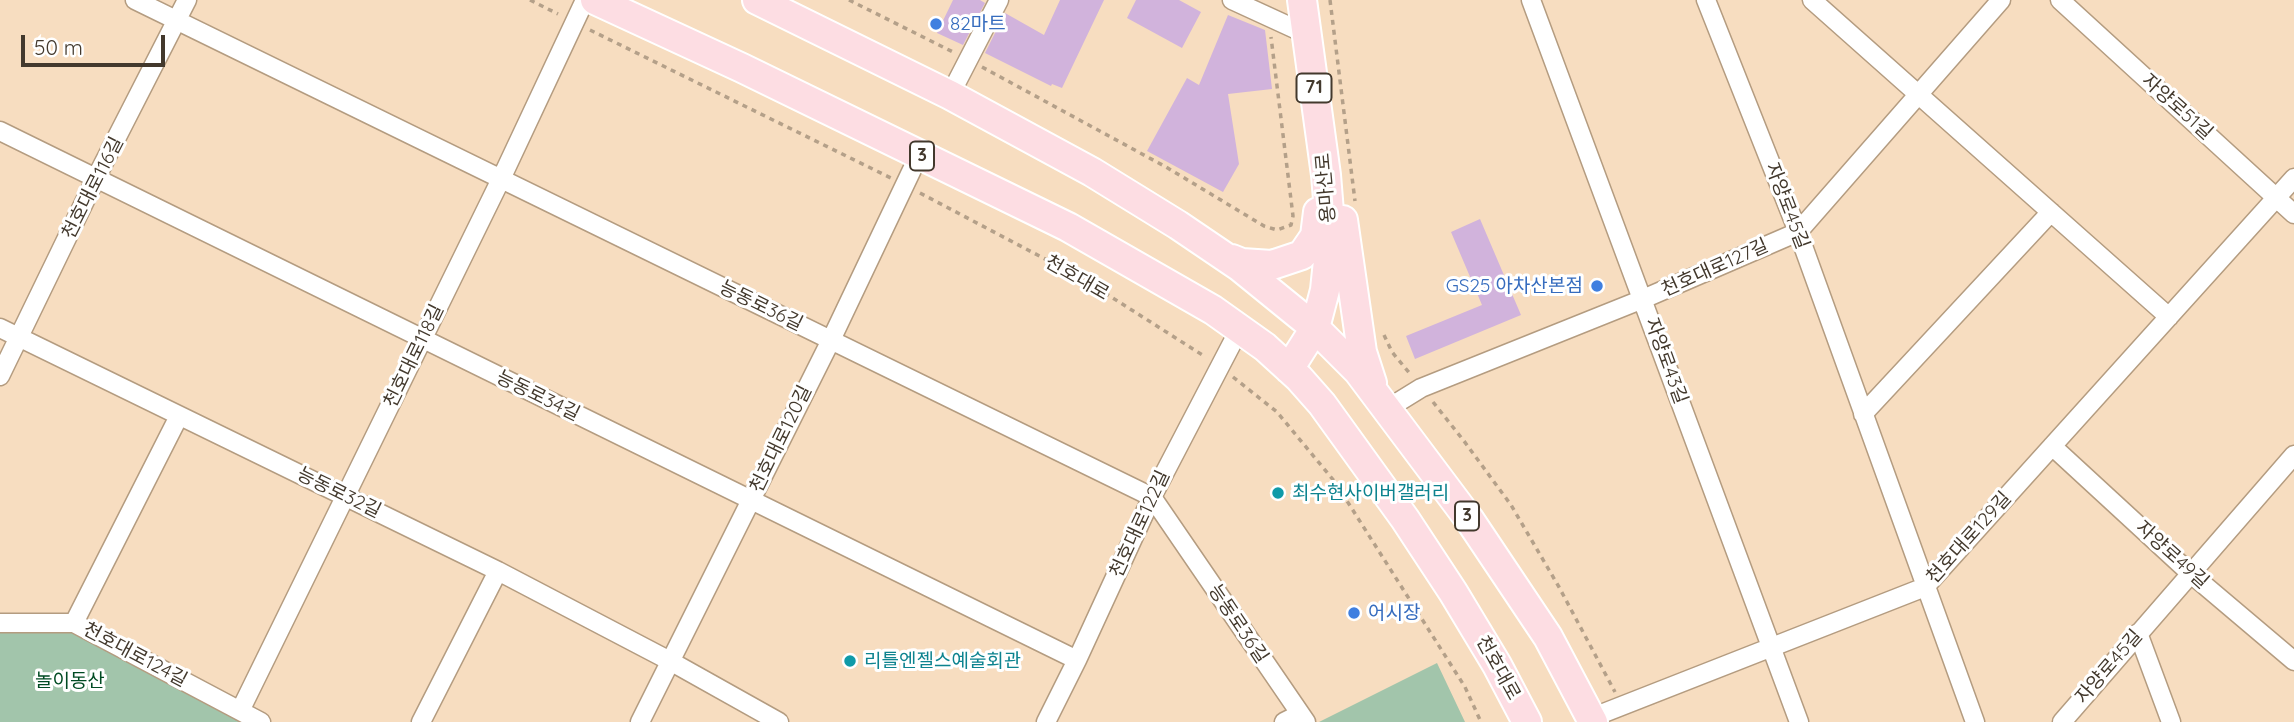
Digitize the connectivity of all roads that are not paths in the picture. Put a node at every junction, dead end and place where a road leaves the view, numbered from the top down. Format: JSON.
{"nodes":[{"id":1,"x":135,"y":0,"type":"edge"},
{"id":2,"x":187,"y":0,"type":"edge"},
{"id":3,"x":585,"y":0,"type":"edge"},
{"id":4,"x":595,"y":0,"type":"edge"},
{"id":5,"x":757,"y":0,"type":"edge"},
{"id":6,"x":999,"y":0,"type":"edge"},
{"id":7,"x":1232,"y":0,"type":"edge"},
{"id":8,"x":1301,"y":0,"type":"edge"},
{"id":9,"x":1531,"y":0,"type":"edge"},
{"id":10,"x":1706,"y":0,"type":"edge"},
{"id":11,"x":1812,"y":0,"type":"edge"},
{"id":12,"x":2001,"y":0,"type":"edge"},
{"id":13,"x":2060,"y":0,"type":"edge"},
{"id":14,"x":178,"y":21,"type":"junction"},
{"id":15,"x":1306,"y":34,"type":"junction"},
{"id":16,"x":1919,"y":94,"type":"junction"},
{"id":17,"x":950,"y":95,"type":"junction"},
{"id":18,"x":0,"y":131,"type":"edge"},
{"id":19,"x":919,"y":155,"type":"junction"},
{"id":20,"x":1326,"y":175,"type":"junction"},
{"id":21,"x":96,"y":178,"type":"junction"},
{"id":22,"x":2294,"y":178,"type":"edge"},
{"id":23,"x":501,"y":179,"type":"junction"},
{"id":24,"x":2277,"y":198,"type":"junction"},
{"id":25,"x":2051,"y":212,"type":"junction"},
{"id":26,"x":2294,"y":214,"type":"edge"},
{"id":27,"x":1798,"y":232,"type":"junction"},
{"id":28,"x":1225,"y":257,"type":"junction"},
{"id":29,"x":1643,"y":299,"type":"junction"},
{"id":30,"x":2169,"y":317,"type":"junction"},
{"id":31,"x":0,"y":328,"type":"edge"},
{"id":32,"x":1240,"y":328,"type":"junction"},
{"id":33,"x":1315,"y":328,"type":"junction"},
{"id":34,"x":19,"y":337,"type":"junction"},
{"id":35,"x":422,"y":339,"type":"junction"},
{"id":36,"x":831,"y":340,"type":"junction"},
{"id":37,"x":1289,"y":369,"type":"junction"},
{"id":38,"x":0,"y":376,"type":"edge"},
{"id":39,"x":1381,"y":401,"type":"junction"},
{"id":40,"x":1863,"y":414,"type":"junction"},
{"id":41,"x":179,"y":416,"type":"junction"},
{"id":42,"x":2052,"y":446,"type":"junction"},
{"id":43,"x":2294,"y":455,"type":"edge"},
{"id":44,"x":345,"y":497,"type":"junction"},
{"id":45,"x":1152,"y":497,"type":"junction"},
{"id":46,"x":751,"y":500,"type":"junction"},
{"id":47,"x":498,"y":571,"type":"junction"},
{"id":48,"x":2190,"y":573,"type":"junction"},
{"id":49,"x":1924,"y":587,"type":"junction"},
{"id":50,"x":74,"y":622,"type":"junction"},
{"id":51,"x":0,"y":623,"type":"edge"},
{"id":52,"x":2138,"y":633,"type":"junction"},
{"id":53,"x":1771,"y":646,"type":"junction"},
{"id":54,"x":1077,"y":660,"type":"junction"},
{"id":55,"x":670,"y":661,"type":"junction"},
{"id":56,"x":2294,"y":661,"type":"edge"},
{"id":57,"x":240,"y":710,"type":"junction"},
{"id":58,"x":1297,"y":719,"type":"edge"},
{"id":59,"x":1592,"y":720,"type":"edge"},
{"id":60,"x":261,"y":722,"type":"edge"},
{"id":61,"x":421,"y":722,"type":"edge"},
{"id":62,"x":640,"y":722,"type":"edge"},
{"id":63,"x":779,"y":722,"type":"edge"},
{"id":64,"x":1046,"y":722,"type":"edge"},
{"id":65,"x":1527,"y":722,"type":"edge"},
{"id":66,"x":1800,"y":722,"type":"edge"},
{"id":67,"x":1975,"y":722,"type":"edge"},
{"id":68,"x":2062,"y":722,"type":"edge"},
{"id":69,"x":2171,"y":722,"type":"edge"}],
"edges":[{"from":1,"to":14,"type":"street","name":"능동로36길"},
{"from":2,"to":14,"type":"street","name":"천호대로116길"},
{"from":3,"to":23,"type":"street","name":"천호대로118길"},
{"from":4,"to":19,"type":"main road","name":"천호대로","number":"3"},
{"from":5,"to":17,"type":"main road","number":"3"},
{"from":6,"to":17,"type":"street"},
{"from":7,"to":15,"type":"street"},
{"from":8,"to":15,"type":"main road","name":"용마산로","number":"71"},
{"from":9,"to":29,"type":"street","name":"자양로43길"},
{"from":10,"to":27,"type":"street","name":"자양로45길"},
{"from":11,"to":16,"type":"street"},
{"from":12,"to":16,"type":"street","name":"천호대로127길"},
{"from":13,"to":24,"type":"street","name":"자양로51길"},
{"from":14,"to":21,"type":"street","name":"천호대로116길"},
{"from":14,"to":23,"type":"street","name":"능동로36길"},
{"from":15,"to":20,"type":"main road","name":"용마산로","number":"71"},
{"from":16,"to":25,"type":"street"},
{"from":16,"to":27,"type":"street","name":"천호대로127길"},
{"from":17,"to":28,"type":"main road","number":"3"},
{"from":18,"to":21,"type":"street","name":"능동로34길"},
{"from":19,"to":32,"type":"main road","name":"천호대로","number":"3"},
{"from":19,"to":36,"type":"street","name":"천호대로120길"},
{"from":20,"to":28,"type":"main road"},
{"from":20,"to":33,"type":"main road","name":"용마산로","number":"71"},
{"from":20,"to":39,"type":"main road"},
{"from":21,"to":34,"type":"street","name":"천호대로116길"},
{"from":21,"to":35,"type":"street","name":"능동로34길"},
{"from":22,"to":24,"type":"street","name":"천호대로129길"},
{"from":23,"to":35,"type":"street","name":"천호대로118길"},
{"from":23,"to":36,"type":"street","name":"능동로36길"},
{"from":24,"to":26,"type":"street","name":"자양로51길"},
{"from":24,"to":30,"type":"street","name":"천호대로129길"},
{"from":25,"to":30,"type":"street"},
{"from":25,"to":40,"type":"street"},
{"from":27,"to":29,"type":"street","name":"천호대로127길"},
{"from":27,"to":40,"type":"street","name":"자양로45길"},
{"from":28,"to":33,"type":"main road","number":"3"},
{"from":29,"to":39,"type":"street","name":"천호대로127길"},
{"from":29,"to":53,"type":"street","name":"자양로43길"},
{"from":30,"to":42,"type":"street","name":"천호대로129길"},
{"from":31,"to":34,"type":"street","name":"능동로32길"},
{"from":32,"to":37,"type":"main road","name":"천호대로","number":"3"},
{"from":32,"to":45,"type":"street","name":"천호대로122길"},
{"from":33,"to":37,"type":"main road","name":"용마산로","number":"71"},
{"from":33,"to":39,"type":"main road","number":"3"},
{"from":34,"to":38,"type":"street","name":"천호대로116길"},
{"from":34,"to":41,"type":"street","name":"능동로32길"},
{"from":35,"to":44,"type":"street","name":"천호대로118길"},
{"from":35,"to":46,"type":"street","name":"능동로34길"},
{"from":36,"to":45,"type":"street","name":"능동로36길"},
{"from":36,"to":46,"type":"street","name":"천호대로120길"},
{"from":37,"to":65,"type":"main road","name":"천호대로","number":"3"},
{"from":39,"to":59,"type":"main road","number":"3"},
{"from":40,"to":49,"type":"street","name":"자양로45길"},
{"from":41,"to":44,"type":"street","name":"능동로32길"},
{"from":41,"to":50,"type":"street"},
{"from":42,"to":48,"type":"street","name":"자양로49길"},
{"from":42,"to":49,"type":"street","name":"천호대로129길"},
{"from":43,"to":48,"type":"street","name":"자양로45길"},
{"from":44,"to":47,"type":"street","name":"능동로32길"},
{"from":44,"to":57,"type":"street","name":"천호대로118길"},
{"from":45,"to":54,"type":"street","name":"천호대로122길"},
{"from":45,"to":58,"type":"street","name":"능동로36길"},
{"from":46,"to":54,"type":"street","name":"능동로34길"},
{"from":46,"to":55,"type":"street","name":"천호대로120길"},
{"from":47,"to":55,"type":"street","name":"능동로32길"},
{"from":47,"to":61,"type":"street"},
{"from":48,"to":52,"type":"street","name":"자양로45길"},
{"from":48,"to":56,"type":"street","name":"자양로49길"},
{"from":49,"to":53,"type":"street","name":"천호대로129길"},
{"from":49,"to":67,"type":"street","name":"자양로45길"},
{"from":50,"to":51,"type":"street","name":"천호대로124길"},
{"from":50,"to":57,"type":"street","name":"천호대로124길"},
{"from":52,"to":68,"type":"street","name":"자양로45길"},
{"from":52,"to":69,"type":"street"},
{"from":53,"to":59,"type":"street","name":"천호대로129길"},
{"from":53,"to":66,"type":"street","name":"자양로43길"},
{"from":54,"to":64,"type":"street","name":"천호대로122길"},
{"from":55,"to":62,"type":"street","name":"천호대로120길"},
{"from":55,"to":63,"type":"street","name":"능동로32길"},
{"from":57,"to":60,"type":"street","name":"천호대로124길"}]}
